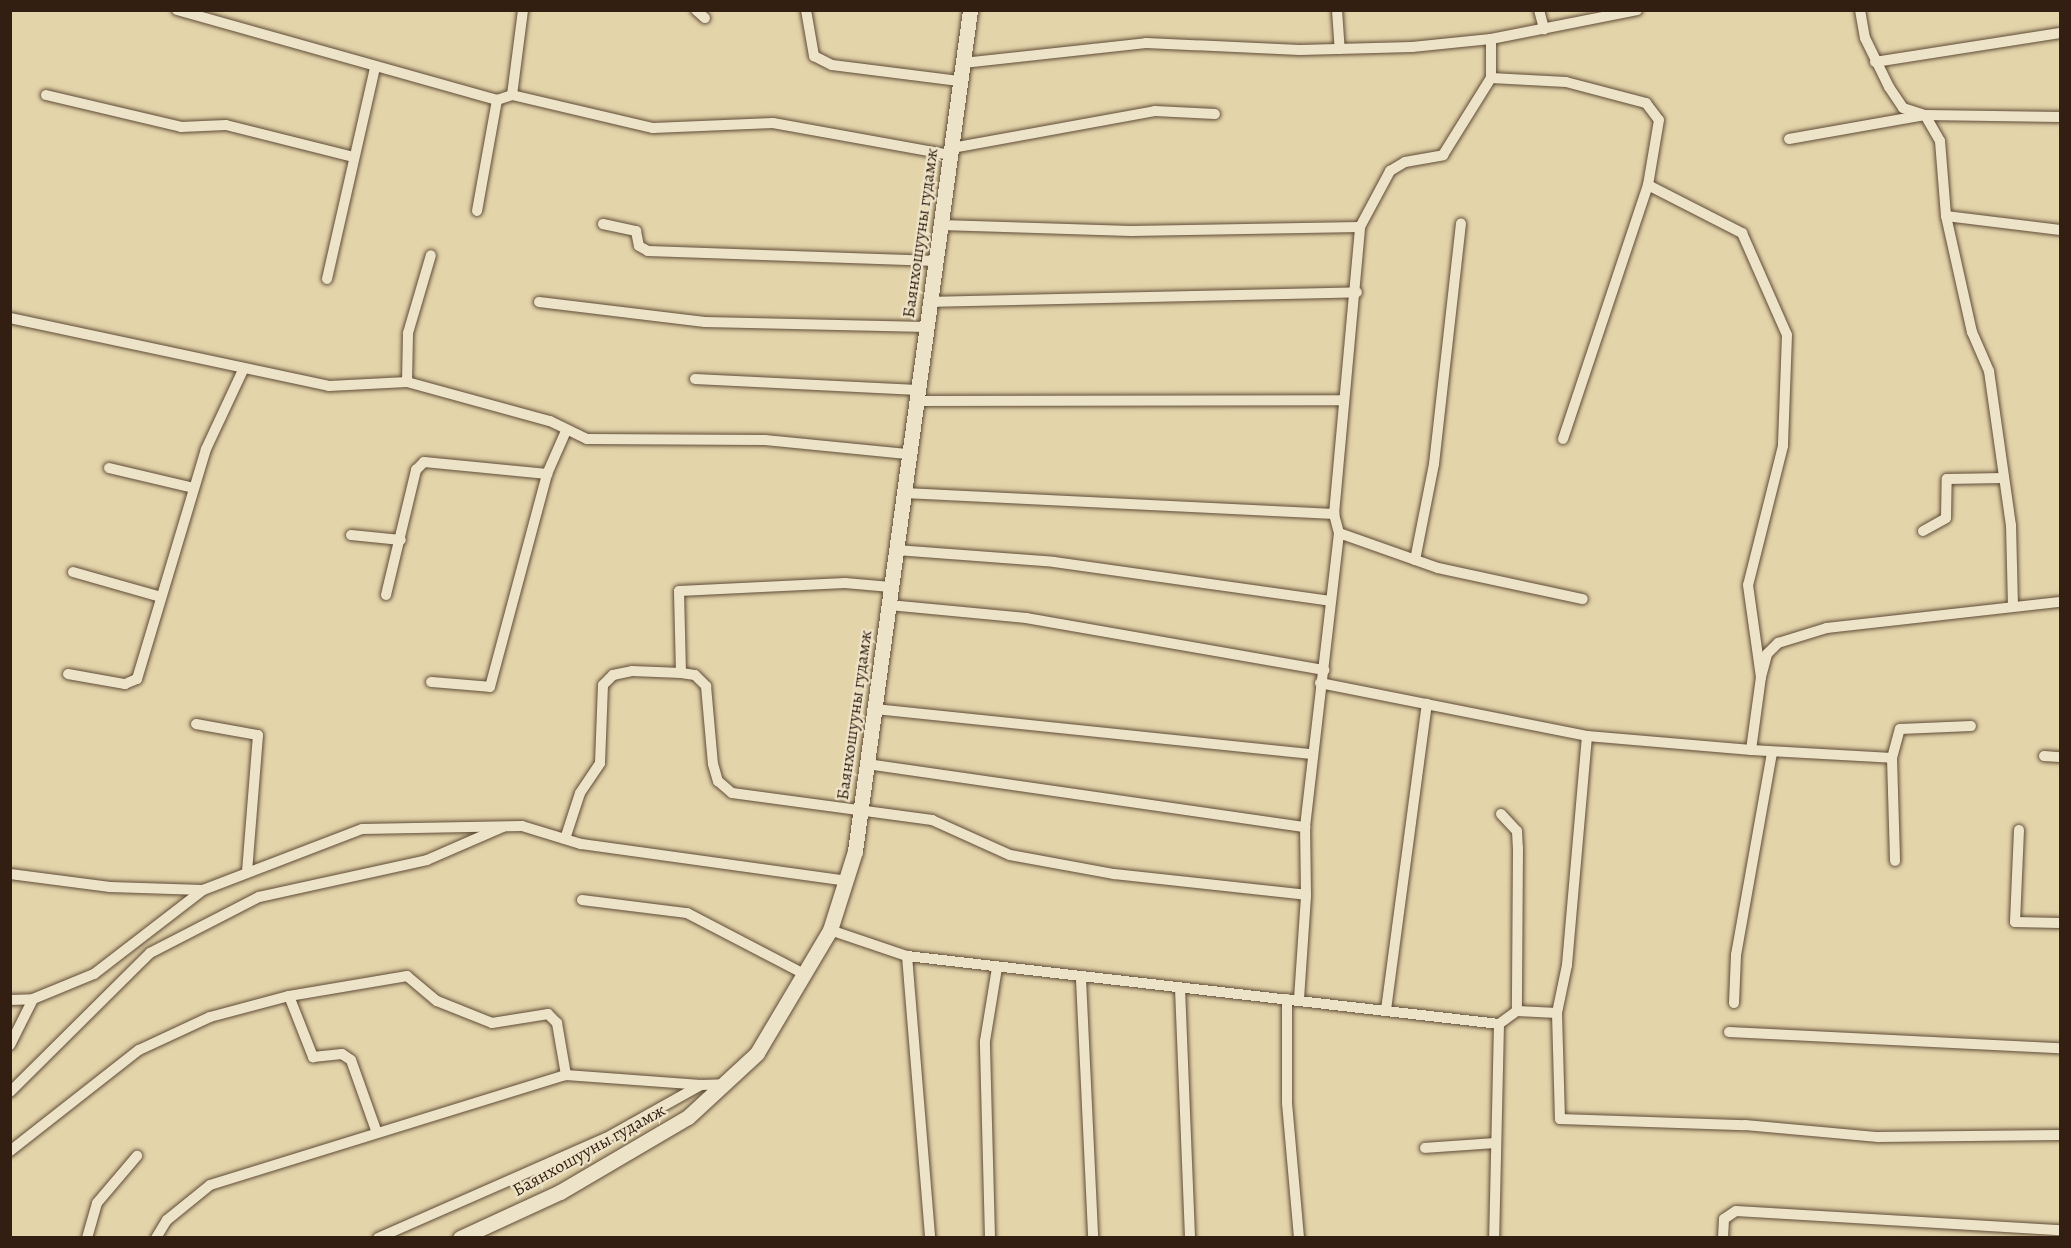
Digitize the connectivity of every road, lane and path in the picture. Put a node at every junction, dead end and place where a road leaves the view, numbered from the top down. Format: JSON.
{"nodes":[{"id":1,"x":177,"y":10,"type":"edge"},
{"id":2,"x":523,"y":10,"type":"edge"},
{"id":3,"x":696,"y":10,"type":"edge"},
{"id":4,"x":806,"y":10,"type":"edge"},
{"id":5,"x":970,"y":10,"type":"edge"},
{"id":6,"x":1337,"y":10,"type":"edge"},
{"id":7,"x":1539,"y":10,"type":"edge"},
{"id":8,"x":1637,"y":10,"type":"edge"},
{"id":9,"x":1860,"y":10,"type":"edge"},
{"id":10,"x":705,"y":18,"type":"dead end"},
{"id":11,"x":1544,"y":29,"type":"junction"},
{"id":12,"x":2061,"y":33,"type":"edge"},
{"id":13,"x":1491,"y":39,"type":"junction"},
{"id":14,"x":1340,"y":49,"type":"junction"},
{"id":15,"x":1875,"y":62,"type":"junction"},
{"id":16,"x":963,"y":63,"type":"junction"},
{"id":17,"x":375,"y":68,"type":"junction"},
{"id":18,"x":1491,"y":78,"type":"junction"},
{"id":19,"x":959,"y":81,"type":"junction"},
{"id":20,"x":46,"y":95,"type":"dead end"},
{"id":21,"x":512,"y":95,"type":"junction"},
{"id":22,"x":497,"y":100,"type":"junction"},
{"id":23,"x":1215,"y":114,"type":"dead end"},
{"id":24,"x":1925,"y":115,"type":"junction"},
{"id":25,"x":2061,"y":117,"type":"edge"},
{"id":26,"x":1789,"y":139,"type":"dead end"},
{"id":27,"x":951,"y":152,"type":"junction"},
{"id":28,"x":353,"y":157,"type":"junction"},
{"id":29,"x":1648,"y":185,"type":"junction"},
{"id":30,"x":477,"y":211,"type":"dead end"},
{"id":31,"x":1946,"y":216,"type":"junction"},
{"id":32,"x":603,"y":224,"type":"dead end"},
{"id":33,"x":1461,"y":224,"type":"dead end"},
{"id":34,"x":941,"y":225,"type":"junction"},
{"id":35,"x":1360,"y":227,"type":"junction"},
{"id":36,"x":2061,"y":230,"type":"edge"},
{"id":37,"x":431,"y":255,"type":"dead end"},
{"id":38,"x":936,"y":261,"type":"junction"},
{"id":39,"x":327,"y":279,"type":"dead end"},
{"id":40,"x":1357,"y":292,"type":"junction"},
{"id":41,"x":539,"y":302,"type":"dead end"},
{"id":42,"x":930,"y":302,"type":"junction"},
{"id":43,"x":10,"y":318,"type":"edge"},
{"id":44,"x":927,"y":327,"type":"junction"},
{"id":45,"x":244,"y":368,"type":"junction"},
{"id":46,"x":695,"y":379,"type":"dead end"},
{"id":47,"x":407,"y":382,"type":"junction"},
{"id":48,"x":918,"y":395,"type":"junction"},
{"id":49,"x":1343,"y":400,"type":"junction"},
{"id":50,"x":566,"y":430,"type":"junction"},
{"id":51,"x":1563,"y":439,"type":"dead end"},
{"id":52,"x":909,"y":453,"type":"junction"},
{"id":53,"x":109,"y":468,"type":"dead end"},
{"id":54,"x":548,"y":474,"type":"junction"},
{"id":55,"x":2004,"y":478,"type":"junction"},
{"id":56,"x":194,"y":488,"type":"junction"},
{"id":57,"x":904,"y":493,"type":"junction"},
{"id":58,"x":1334,"y":514,"type":"junction"},
{"id":59,"x":1923,"y":531,"type":"dead end"},
{"id":60,"x":1339,"y":533,"type":"junction"},
{"id":61,"x":351,"y":535,"type":"dead end"},
{"id":62,"x":401,"y":540,"type":"junction"},
{"id":63,"x":896,"y":550,"type":"junction"},
{"id":64,"x":1415,"y":560,"type":"junction"},
{"id":65,"x":73,"y":572,"type":"dead end"},
{"id":66,"x":891,"y":588,"type":"junction"},
{"id":67,"x":386,"y":595,"type":"dead end"},
{"id":68,"x":161,"y":597,"type":"junction"},
{"id":69,"x":1582,"y":599,"type":"dead end"},
{"id":70,"x":1330,"y":601,"type":"junction"},
{"id":71,"x":2061,"y":602,"type":"edge"},
{"id":72,"x":889,"y":605,"type":"junction"},
{"id":73,"x":2013,"y":605,"type":"junction"},
{"id":74,"x":1324,"y":670,"type":"junction"},
{"id":75,"x":681,"y":673,"type":"junction"},
{"id":76,"x":68,"y":674,"type":"dead end"},
{"id":77,"x":1761,"y":676,"type":"junction"},
{"id":78,"x":431,"y":682,"type":"dead end"},
{"id":79,"x":1320,"y":683,"type":"junction"},
{"id":80,"x":1427,"y":704,"type":"junction"},
{"id":81,"x":875,"y":708,"type":"junction"},
{"id":82,"x":196,"y":724,"type":"dead end"},
{"id":83,"x":1971,"y":726,"type":"dead end"},
{"id":84,"x":1587,"y":736,"type":"junction"},
{"id":85,"x":1751,"y":750,"type":"junction"},
{"id":86,"x":1772,"y":752,"type":"junction"},
{"id":87,"x":1312,"y":754,"type":"junction"},
{"id":88,"x":2044,"y":756,"type":"dead end"},
{"id":89,"x":2061,"y":757,"type":"edge"},
{"id":90,"x":1892,"y":758,"type":"junction"},
{"id":91,"x":867,"y":764,"type":"junction"},
{"id":92,"x":860,"y":814,"type":"junction"},
{"id":93,"x":1501,"y":814,"type":"dead end"},
{"id":94,"x":504,"y":826,"type":"junction"},
{"id":95,"x":1305,"y":827,"type":"junction"},
{"id":96,"x":2019,"y":830,"type":"dead end"},
{"id":97,"x":565,"y":838,"type":"junction"},
{"id":98,"x":1895,"y":861,"type":"dead end"},
{"id":99,"x":247,"y":872,"type":"junction"},
{"id":100,"x":10,"y":874,"type":"edge"},
{"id":101,"x":846,"y":881,"type":"junction"},
{"id":102,"x":203,"y":890,"type":"junction"},
{"id":103,"x":1306,"y":895,"type":"junction"},
{"id":104,"x":582,"y":900,"type":"dead end"},
{"id":105,"x":2061,"y":923,"type":"edge"},
{"id":106,"x":830,"y":930,"type":"junction"},
{"id":107,"x":908,"y":956,"type":"junction"},
{"id":108,"x":996,"y":968,"type":"junction"},
{"id":109,"x":806,"y":975,"type":"junction"},
{"id":110,"x":1081,"y":979,"type":"junction"},
{"id":111,"x":1180,"y":988,"type":"junction"},
{"id":112,"x":290,"y":996,"type":"junction"},
{"id":113,"x":33,"y":999,"type":"junction"},
{"id":114,"x":1287,"y":999,"type":"junction"},
{"id":115,"x":1299,"y":999,"type":"junction"},
{"id":116,"x":10,"y":1000,"type":"edge"},
{"id":117,"x":1734,"y":1003,"type":"dead end"},
{"id":118,"x":1386,"y":1010,"type":"junction"},
{"id":119,"x":1517,"y":1011,"type":"junction"},
{"id":120,"x":1557,"y":1013,"type":"junction"},
{"id":121,"x":1499,"y":1024,"type":"junction"},
{"id":122,"x":1729,"y":1032,"type":"dead end"},
{"id":123,"x":10,"y":1045,"type":"edge"},
{"id":124,"x":2061,"y":1048,"type":"edge"},
{"id":125,"x":566,"y":1075,"type":"junction"},
{"id":126,"x":727,"y":1084,"type":"junction"},
{"id":127,"x":701,"y":1085,"type":"junction"},
{"id":128,"x":10,"y":1092,"type":"edge"},
{"id":129,"x":376,"y":1133,"type":"junction"},
{"id":130,"x":2061,"y":1135,"type":"edge"},
{"id":131,"x":1494,"y":1143,"type":"junction"},
{"id":132,"x":1425,"y":1148,"type":"dead end"},
{"id":133,"x":10,"y":1151,"type":"edge"},
{"id":134,"x":137,"y":1156,"type":"dead end"},
{"id":135,"x":2061,"y":1230,"type":"edge"},
{"id":136,"x":87,"y":1238,"type":"edge"},
{"id":137,"x":156,"y":1238,"type":"edge"},
{"id":138,"x":378,"y":1238,"type":"edge"},
{"id":139,"x":460,"y":1238,"type":"edge"},
{"id":140,"x":930,"y":1238,"type":"edge"},
{"id":141,"x":990,"y":1238,"type":"edge"},
{"id":142,"x":1093,"y":1238,"type":"edge"},
{"id":143,"x":1190,"y":1238,"type":"edge"},
{"id":144,"x":1299,"y":1238,"type":"edge"},
{"id":145,"x":1494,"y":1238,"type":"edge"},
{"id":146,"x":1724,"y":1238,"type":"edge"}],
"edges":[{"from":1,"to":17,"type":"street"},
{"from":2,"to":21,"type":"street"},
{"from":3,"to":10,"type":"street"},
{"from":4,"to":19,"type":"street"},
{"from":5,"to":16,"type":"main road","name":"Баянхошууны гудамж"},
{"from":6,"to":14,"type":"street"},
{"from":7,"to":11,"type":"street"},
{"from":8,"to":11,"type":"street"},
{"from":9,"to":15,"type":"street"},
{"from":11,"to":13,"type":"street"},
{"from":12,"to":15,"type":"street"},
{"from":13,"to":14,"type":"street"},
{"from":13,"to":18,"type":"street"},
{"from":14,"to":16,"type":"street"},
{"from":15,"to":24,"type":"street"},
{"from":16,"to":19,"type":"main road","name":"Баянхошууны гудамж"},
{"from":17,"to":22,"type":"street"},
{"from":17,"to":28,"type":"street"},
{"from":18,"to":29,"type":"street"},
{"from":18,"to":35,"type":"street"},
{"from":19,"to":27,"type":"main road","name":"Баянхошууны гудамж"},
{"from":20,"to":28,"type":"street"},
{"from":21,"to":22,"type":"street"},
{"from":21,"to":27,"type":"street"},
{"from":22,"to":30,"type":"street"},
{"from":23,"to":27,"type":"street"},
{"from":24,"to":25,"type":"street"},
{"from":24,"to":26,"type":"street"},
{"from":24,"to":31,"type":"street"},
{"from":27,"to":34,"type":"main road","name":"Баянхошууны гудамж"},
{"from":28,"to":39,"type":"street"},
{"from":29,"to":51,"type":"street"},
{"from":29,"to":77,"type":"street"},
{"from":31,"to":36,"type":"street"},
{"from":31,"to":55,"type":"street"},
{"from":32,"to":38,"type":"street"},
{"from":33,"to":64,"type":"street"},
{"from":34,"to":35,"type":"street"},
{"from":34,"to":38,"type":"main road","name":"Баянхошууны гудамж"},
{"from":35,"to":40,"type":"street"},
{"from":37,"to":47,"type":"street"},
{"from":38,"to":42,"type":"main road","name":"Баянхошууны гудамж"},
{"from":40,"to":42,"type":"street"},
{"from":40,"to":49,"type":"street"},
{"from":41,"to":44,"type":"street"},
{"from":42,"to":44,"type":"main road","name":"Баянхошууны гудамж"},
{"from":43,"to":45,"type":"street"},
{"from":44,"to":48,"type":"main road","name":"Баянхошууны гудамж"},
{"from":45,"to":47,"type":"street"},
{"from":45,"to":56,"type":"street"},
{"from":46,"to":48,"type":"street"},
{"from":47,"to":50,"type":"street"},
{"from":48,"to":49,"type":"street"},
{"from":48,"to":52,"type":"main road","name":"Баянхошууны гудамж"},
{"from":49,"to":58,"type":"street"},
{"from":50,"to":52,"type":"street"},
{"from":50,"to":54,"type":"street"},
{"from":52,"to":57,"type":"main road","name":"Баянхошууны гудамж"},
{"from":53,"to":56,"type":"street"},
{"from":54,"to":62,"type":"street"},
{"from":54,"to":78,"type":"street"},
{"from":55,"to":59,"type":"street"},
{"from":55,"to":73,"type":"street"},
{"from":56,"to":68,"type":"street"},
{"from":57,"to":58,"type":"street"},
{"from":57,"to":63,"type":"main road","name":"Баянхошууны гудамж"},
{"from":58,"to":60,"type":"street"},
{"from":60,"to":64,"type":"street"},
{"from":60,"to":70,"type":"street"},
{"from":61,"to":62,"type":"street"},
{"from":62,"to":67,"type":"street"},
{"from":63,"to":66,"type":"main road","name":"Баянхошууны гудамж"},
{"from":63,"to":70,"type":"street"},
{"from":64,"to":69,"type":"street"},
{"from":65,"to":68,"type":"street"},
{"from":66,"to":72,"type":"main road","name":"Баянхошууны гудамж"},
{"from":66,"to":75,"type":"street"},
{"from":68,"to":76,"type":"street"},
{"from":70,"to":74,"type":"street"},
{"from":71,"to":73,"type":"street"},
{"from":72,"to":74,"type":"street"},
{"from":72,"to":81,"type":"main road","name":"Баянхошууны гудамж"},
{"from":73,"to":77,"type":"street"},
{"from":74,"to":79,"type":"street"},
{"from":75,"to":92,"type":"street"},
{"from":75,"to":97,"type":"street"},
{"from":77,"to":85,"type":"street"},
{"from":79,"to":80,"type":"street"},
{"from":79,"to":87,"type":"street"},
{"from":80,"to":84,"type":"street"},
{"from":80,"to":118,"type":"street"},
{"from":81,"to":87,"type":"street"},
{"from":81,"to":91,"type":"main road","name":"Баянхошууны гудамж"},
{"from":82,"to":99,"type":"street"},
{"from":83,"to":90,"type":"street"},
{"from":84,"to":85,"type":"street"},
{"from":84,"to":120,"type":"street"},
{"from":85,"to":86,"type":"street"},
{"from":86,"to":90,"type":"street"},
{"from":86,"to":117,"type":"street"},
{"from":87,"to":95,"type":"street"},
{"from":88,"to":89,"type":"street"},
{"from":90,"to":98,"type":"street"},
{"from":91,"to":92,"type":"main road","name":"Баянхошууны гудамж"},
{"from":91,"to":95,"type":"street"},
{"from":92,"to":101,"type":"main road","name":"Баянхошууны гудамж"},
{"from":92,"to":103,"type":"street"},
{"from":93,"to":119,"type":"street"},
{"from":94,"to":97,"type":"street"},
{"from":94,"to":99,"type":"street"},
{"from":94,"to":128,"type":"street"},
{"from":95,"to":103,"type":"street"},
{"from":96,"to":105,"type":"street"},
{"from":97,"to":101,"type":"street"},
{"from":99,"to":102,"type":"street"},
{"from":100,"to":102,"type":"street"},
{"from":101,"to":106,"type":"main road","name":"Баянхошууны гудамж"},
{"from":102,"to":113,"type":"street"},
{"from":103,"to":115,"type":"street"},
{"from":104,"to":109,"type":"street"},
{"from":106,"to":107,"type":"street"},
{"from":106,"to":109,"type":"main road","name":"Баянхошууны гудамж"},
{"from":107,"to":108,"type":"street"},
{"from":107,"to":140,"type":"street"},
{"from":108,"to":110,"type":"street"},
{"from":108,"to":141,"type":"street"},
{"from":109,"to":126,"type":"main road","name":"Баянхошууны гудамж"},
{"from":110,"to":111,"type":"street"},
{"from":110,"to":142,"type":"street"},
{"from":111,"to":114,"type":"street"},
{"from":111,"to":143,"type":"street"},
{"from":112,"to":125,"type":"street"},
{"from":112,"to":129,"type":"street"},
{"from":112,"to":133,"type":"street"},
{"from":113,"to":116,"type":"street"},
{"from":113,"to":123,"type":"street"},
{"from":114,"to":115,"type":"street"},
{"from":114,"to":144,"type":"street"},
{"from":115,"to":118,"type":"street"},
{"from":118,"to":121,"type":"street"},
{"from":119,"to":120,"type":"street"},
{"from":119,"to":121,"type":"street"},
{"from":120,"to":130,"type":"street"},
{"from":121,"to":131,"type":"street"},
{"from":122,"to":124,"type":"street"},
{"from":125,"to":127,"type":"street"},
{"from":125,"to":129,"type":"street"},
{"from":126,"to":127,"type":"street"},
{"from":126,"to":139,"type":"main road","name":"Баянхошууны гудамж"},
{"from":127,"to":138,"type":"street"},
{"from":129,"to":137,"type":"street"},
{"from":131,"to":132,"type":"street"},
{"from":131,"to":145,"type":"street"},
{"from":134,"to":136,"type":"street"},
{"from":135,"to":146,"type":"street"}]}
